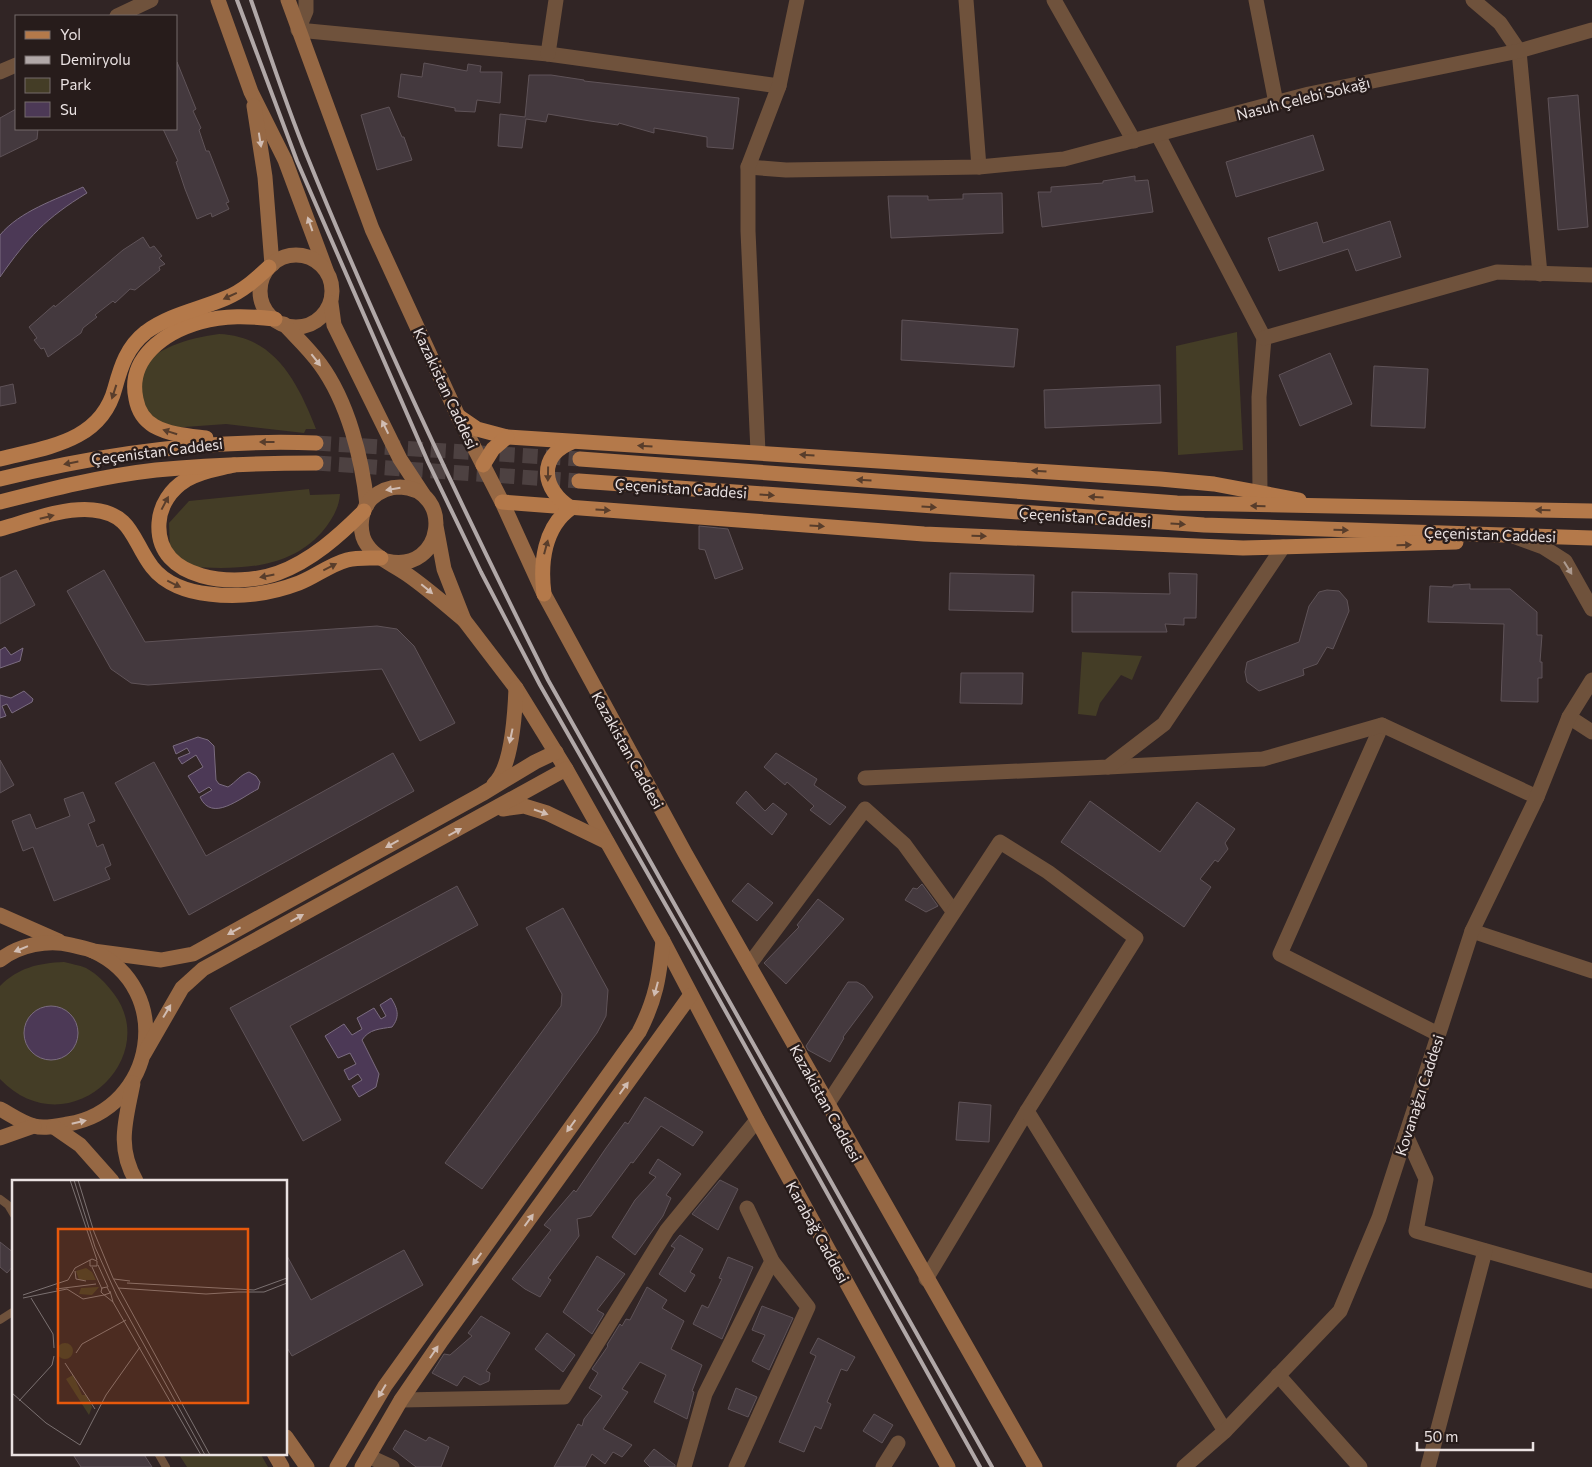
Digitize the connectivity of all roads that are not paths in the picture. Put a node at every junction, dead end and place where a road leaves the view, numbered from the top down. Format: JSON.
{"nodes":[{"id":1,"x":151,"y":0,"type":"edge"},
{"id":2,"x":218,"y":0,"type":"edge"},
{"id":3,"x":288,"y":0,"type":"edge"},
{"id":4,"x":306,"y":0,"type":"edge"},
{"id":5,"x":556,"y":0,"type":"edge"},
{"id":6,"x":797,"y":0,"type":"edge"},
{"id":7,"x":966,"y":0,"type":"edge"},
{"id":8,"x":1054,"y":0,"type":"edge"},
{"id":9,"x":1256,"y":0,"type":"edge"},
{"id":10,"x":1473,"y":0,"type":"edge"},
{"id":11,"x":119,"y":15,"type":"edge"},
{"id":12,"x":298,"y":30,"type":"junction"},
{"id":13,"x":1590,"y":32,"type":"edge"},
{"id":14,"x":1519,"y":51,"type":"junction"},
{"id":15,"x":548,"y":54,"type":"junction"},
{"id":16,"x":15,"y":65,"type":"edge"},
{"id":17,"x":0,"y":72,"type":"edge"},
{"id":18,"x":779,"y":86,"type":"junction"},
{"id":19,"x":252,"y":92,"type":"junction"},
{"id":20,"x":1276,"y":103,"type":"junction"},
{"id":21,"x":1158,"y":135,"type":"junction"},
{"id":22,"x":1134,"y":141,"type":"junction"},
{"id":23,"x":748,"y":167,"type":"junction"},
{"id":24,"x":979,"y":167,"type":"junction"},
{"id":25,"x":270,"y":266,"type":"junction"},
{"id":26,"x":326,"y":270,"type":"junction"},
{"id":27,"x":1540,"y":274,"type":"junction"},
{"id":28,"x":1592,"y":275,"type":"edge"},
{"id":29,"x":331,"y":303,"type":"junction"},
{"id":30,"x":280,"y":322,"type":"junction"},
{"id":31,"x":1264,"y":338,"type":"junction"},
{"id":32,"x":458,"y":416,"type":"junction"},
{"id":33,"x":507,"y":437,"type":"junction"},
{"id":34,"x":235,"y":442,"type":"junction"},
{"id":35,"x":572,"y":442,"type":"junction"},
{"id":36,"x":316,"y":443,"type":"tunnel mouth"},
{"id":37,"x":758,"y":452,"type":"junction"},
{"id":38,"x":0,"y":459,"type":"edge"},
{"id":39,"x":580,"y":459,"type":"tunnel mouth"},
{"id":40,"x":316,"y":463,"type":"tunnel mouth"},
{"id":41,"x":234,"y":465,"type":"junction"},
{"id":42,"x":483,"y":465,"type":"junction"},
{"id":43,"x":0,"y":480,"type":"edge"},
{"id":44,"x":579,"y":481,"type":"tunnel mouth"},
{"id":45,"x":1260,"y":491,"type":"junction"},
{"id":46,"x":427,"y":500,"type":"junction"},
{"id":47,"x":0,"y":502,"type":"edge"},
{"id":48,"x":502,"y":502,"type":"junction"},
{"id":49,"x":1330,"y":506,"type":"junction"},
{"id":50,"x":365,"y":508,"type":"junction"},
{"id":51,"x":571,"y":508,"type":"junction"},
{"id":52,"x":1592,"y":511,"type":"edge"},
{"id":53,"x":436,"y":526,"type":"junction"},
{"id":54,"x":0,"y":528,"type":"edge"},
{"id":55,"x":1512,"y":535,"type":"junction"},
{"id":56,"x":1592,"y":538,"type":"edge"},
{"id":57,"x":1283,"y":547,"type":"junction"},
{"id":58,"x":384,"y":559,"type":"junction"},
{"id":59,"x":544,"y":594,"type":"junction"},
{"id":60,"x":1592,"y":609,"type":"edge"},
{"id":61,"x":464,"y":620,"type":"junction"},
{"id":62,"x":1592,"y":680,"type":"edge"},
{"id":63,"x":516,"y":688,"type":"junction"},
{"id":64,"x":1569,"y":717,"type":"junction"},
{"id":65,"x":1382,"y":725,"type":"junction"},
{"id":66,"x":1592,"y":732,"type":"edge"},
{"id":67,"x":556,"y":752,"type":"junction"},
{"id":68,"x":1108,"y":767,"type":"junction"},
{"id":69,"x":566,"y":769,"type":"junction"},
{"id":70,"x":865,"y":778,"type":"dead end"},
{"id":71,"x":482,"y":794,"type":"junction"},
{"id":72,"x":1537,"y":797,"type":"junction"},
{"id":73,"x":494,"y":811,"type":"junction"},
{"id":74,"x":426,"y":825,"type":"junction"},
{"id":75,"x":437,"y":842,"type":"junction"},
{"id":76,"x":607,"y":842,"type":"junction"},
{"id":77,"x":953,"y":912,"type":"junction"},
{"id":78,"x":0,"y":915,"type":"edge"},
{"id":79,"x":1472,"y":931,"type":"junction"},
{"id":80,"x":663,"y":941,"type":"junction"},
{"id":81,"x":63,"y":942,"type":"junction"},
{"id":82,"x":93,"y":951,"type":"junction"},
{"id":83,"x":0,"y":960,"type":"edge"},
{"id":84,"x":749,"y":965,"type":"junction"},
{"id":85,"x":1592,"y":970,"type":"edge"},
{"id":86,"x":690,"y":996,"type":"junction"},
{"id":87,"x":1438,"y":1034,"type":"junction"},
{"id":88,"x":144,"y":1054,"type":"junction"},
{"id":89,"x":133,"y":1083,"type":"junction"},
{"id":90,"x":827,"y":1105,"type":"junction"},
{"id":91,"x":0,"y":1109,"type":"edge"},
{"id":92,"x":1027,"y":1111,"type":"junction"},
{"id":93,"x":757,"y":1120,"type":"junction"},
{"id":94,"x":34,"y":1126,"type":"junction"},
{"id":95,"x":54,"y":1127,"type":"junction"},
{"id":96,"x":1406,"y":1135,"type":"junction"},
{"id":97,"x":0,"y":1138,"type":"edge"},
{"id":98,"x":111,"y":1180,"type":"edge"},
{"id":99,"x":136,"y":1180,"type":"edge"},
{"id":100,"x":0,"y":1199,"type":"edge"},
{"id":101,"x":747,"y":1208,"type":"dead end"},
{"id":102,"x":12,"y":1212,"type":"edge"},
{"id":103,"x":1485,"y":1251,"type":"junction"},
{"id":104,"x":772,"y":1261,"type":"junction"},
{"id":105,"x":926,"y":1278,"type":"junction"},
{"id":106,"x":1592,"y":1282,"type":"edge"},
{"id":107,"x":12,"y":1312,"type":"edge"},
{"id":108,"x":0,"y":1320,"type":"edge"},
{"id":109,"x":1278,"y":1374,"type":"junction"},
{"id":110,"x":401,"y":1400,"type":"junction"},
{"id":111,"x":1225,"y":1430,"type":"junction"},
{"id":112,"x":288,"y":1440,"type":"edge"},
{"id":113,"x":898,"y":1443,"type":"dead end"},
{"id":114,"x":159,"y":1454,"type":"edge"},
{"id":115,"x":275,"y":1454,"type":"edge"},
{"id":116,"x":365,"y":1461,"type":"edge"},
{"id":117,"x":688,"y":1466,"type":"edge"},
{"id":118,"x":166,"y":1467,"type":"edge"},
{"id":119,"x":282,"y":1467,"type":"edge"},
{"id":120,"x":307,"y":1467,"type":"edge"},
{"id":121,"x":337,"y":1467,"type":"edge"},
{"id":122,"x":392,"y":1467,"type":"edge"},
{"id":123,"x":736,"y":1467,"type":"edge"},
{"id":124,"x":883,"y":1467,"type":"edge"},
{"id":125,"x":948,"y":1467,"type":"edge"},
{"id":126,"x":1035,"y":1467,"type":"edge"},
{"id":127,"x":1184,"y":1467,"type":"edge"},
{"id":128,"x":1360,"y":1467,"type":"edge"},
{"id":129,"x":1428,"y":1467,"type":"edge"}],
"edges":[{"from":1,"to":11,"type":"street"},
{"from":2,"to":19,"type":"main road"},
{"from":3,"to":12,"type":"main road","name":"Kazakistan Caddesi"},
{"from":4,"to":12,"type":"street"},
{"from":5,"to":15,"type":"street"},
{"from":6,"to":18,"type":"street"},
{"from":7,"to":24,"type":"street"},
{"from":8,"to":22,"type":"street"},
{"from":9,"to":20,"type":"street"},
{"from":10,"to":14,"type":"street"},
{"from":12,"to":15,"type":"street"},
{"from":12,"to":32,"type":"main road","name":"Kazakistan Caddesi"},
{"from":13,"to":14,"type":"street","name":"Nasuh Çelebi Sokağı"},
{"from":14,"to":20,"type":"street","name":"Nasuh Çelebi Sokağı"},
{"from":14,"to":27,"type":"street"},
{"from":15,"to":18,"type":"street"},
{"from":16,"to":17,"type":"street"},
{"from":18,"to":23,"type":"street"},
{"from":19,"to":25,"type":"main road","one_way":true},
{"from":26,"to":19,"type":"main road","one_way":true},
{"from":20,"to":21,"type":"street","name":"Nasuh Çelebi Sokağı"},
{"from":21,"to":22,"type":"street","name":"Nasuh Çelebi Sokağı"},
{"from":21,"to":31,"type":"street"},
{"from":22,"to":24,"type":"street","name":"Nasuh Çelebi Sokağı"},
{"from":23,"to":24,"type":"street","name":"Nasuh Çelebi Sokağı"},
{"from":23,"to":37,"type":"street"},
{"from":25,"to":26,"type":"main road"},
{"from":25,"to":30,"type":"main road"},
{"from":25,"to":38,"type":"main road","one_way":true},
{"from":26,"to":29,"type":"main road"},
{"from":27,"to":28,"type":"street"},
{"from":27,"to":31,"type":"street"},
{"from":29,"to":30,"type":"main road"},
{"from":46,"to":29,"type":"main road","one_way":true},
{"from":34,"to":30,"type":"main road","one_way":true},
{"from":30,"to":50,"type":"main road","one_way":true},
{"from":31,"to":45,"type":"street"},
{"from":32,"to":33,"type":"main road"},
{"from":32,"to":42,"type":"main road","name":"Kazakistan Caddesi"},
{"from":33,"to":35,"type":"main road"},
{"from":33,"to":42,"type":"main road"},
{"from":36,"to":34,"type":"main road","name":"Çeçenistan Caddesi","one_way":true},
{"from":34,"to":43,"type":"main road","name":"Çeçenistan Caddesi","one_way":true},
{"from":37,"to":35,"type":"main road","one_way":true},
{"from":35,"to":51,"type":"main road","one_way":true},
{"from":45,"to":37,"type":"main road","one_way":true},
{"from":49,"to":39,"type":"main road","name":"Çeçenistan Caddesi","one_way":true},
{"from":40,"to":41,"type":"main road","name":"Çeçenistan Caddesi"},
{"from":41,"to":47,"type":"main road","name":"Çeçenistan Caddesi"},
{"from":50,"to":41,"type":"main road","one_way":true},
{"from":42,"to":48,"type":"main road","name":"Kazakistan Caddesi"},
{"from":44,"to":55,"type":"main road","name":"Çeçenistan Caddesi","one_way":true},
{"from":45,"to":49,"type":"main road"},
{"from":46,"to":50,"type":"main road","one_way":true},
{"from":46,"to":53,"type":"main road"},
{"from":48,"to":51,"type":"main road"},
{"from":48,"to":59,"type":"main road","name":"Kazakistan Caddesi"},
{"from":52,"to":49,"type":"main road","name":"Çeçenistan Caddesi","one_way":true},
{"from":50,"to":58,"type":"main road"},
{"from":51,"to":57,"type":"main road","one_way":true},
{"from":59,"to":51,"type":"main road","one_way":true},
{"from":53,"to":58,"type":"main road"},
{"from":53,"to":61,"type":"main road"},
{"from":54,"to":58,"type":"main road","one_way":true},
{"from":55,"to":56,"type":"main road","name":"Çeçenistan Caddesi"},
{"from":57,"to":55,"type":"main road","one_way":true},
{"from":55,"to":60,"type":"street","one_way":true},
{"from":57,"to":68,"type":"street"},
{"from":58,"to":61,"type":"main road","one_way":true},
{"from":59,"to":84,"type":"main road","name":"Kazakistan Caddesi"},
{"from":61,"to":63,"type":"main road","name":"Karabağ Caddesi"},
{"from":62,"to":64,"type":"street","name":"Kovanağzı Caddesi"},
{"from":63,"to":67,"type":"main road","name":"Karabağ Caddesi"},
{"from":63,"to":71,"type":"main road","one_way":true},
{"from":64,"to":66,"type":"street"},
{"from":64,"to":72,"type":"street","name":"Kovanağzı Caddesi"},
{"from":65,"to":68,"type":"street"},
{"from":65,"to":72,"type":"street"},
{"from":65,"to":87,"type":"street"},
{"from":67,"to":69,"type":"main road","name":"Karabağ Caddesi"},
{"from":67,"to":71,"type":"main road"},
{"from":68,"to":70,"type":"street"},
{"from":69,"to":73,"type":"main road"},
{"from":69,"to":76,"type":"main road","name":"Karabağ Caddesi"},
{"from":71,"to":74,"type":"main road"},
{"from":72,"to":79,"type":"street","name":"Kovanağzı Caddesi"},
{"from":75,"to":73,"type":"main road","one_way":true},
{"from":73,"to":76,"type":"main road","one_way":true},
{"from":74,"to":75,"type":"main road"},
{"from":74,"to":82,"type":"main road","one_way":true},
{"from":88,"to":75,"type":"main road","one_way":true},
{"from":76,"to":80,"type":"main road","name":"Karabağ Caddesi"},
{"from":77,"to":84,"type":"street"},
{"from":77,"to":90,"type":"street"},
{"from":77,"to":92,"type":"street"},
{"from":78,"to":81,"type":"main road"},
{"from":79,"to":85,"type":"street"},
{"from":79,"to":87,"type":"street","name":"Kovanağzı Caddesi"},
{"from":80,"to":86,"type":"main road","name":"Karabağ Caddesi"},
{"from":80,"to":121,"type":"main road","one_way":true},
{"from":81,"to":82,"type":"main road"},
{"from":81,"to":83,"type":"main road","one_way":true},
{"from":82,"to":88,"type":"main road"},
{"from":84,"to":90,"type":"main road","name":"Kazakistan Caddesi"},
{"from":86,"to":93,"type":"main road","name":"Karabağ Caddesi"},
{"from":110,"to":86,"type":"main road","one_way":true},
{"from":87,"to":96,"type":"street","name":"Kovanağzı Caddesi"},
{"from":88,"to":89,"type":"main road"},
{"from":95,"to":89,"type":"main road","one_way":true},
{"from":89,"to":99,"type":"main road"},
{"from":90,"to":105,"type":"main road","name":"Kazakistan Caddesi"},
{"from":91,"to":94,"type":"main road"},
{"from":92,"to":105,"type":"street"},
{"from":92,"to":111,"type":"street"},
{"from":93,"to":110,"type":"street"},
{"from":93,"to":125,"type":"main road","name":"Karabağ Caddesi"},
{"from":94,"to":95,"type":"main road"},
{"from":94,"to":97,"type":"main road"},
{"from":95,"to":98,"type":"main road"},
{"from":96,"to":103,"type":"street"},
{"from":96,"to":109,"type":"street","name":"Kovanağzı Caddesi"},
{"from":100,"to":102,"type":"lane"},
{"from":101,"to":104,"type":"street"},
{"from":103,"to":106,"type":"street"},
{"from":103,"to":129,"type":"street"},
{"from":104,"to":117,"type":"street"},
{"from":104,"to":123,"type":"street"},
{"from":105,"to":126,"type":"main road","name":"Kazakistan Caddesi"},
{"from":107,"to":108,"type":"lane"},
{"from":109,"to":111,"type":"street","name":"Kovanağzı Caddesi"},
{"from":109,"to":128,"type":"street"},
{"from":110,"to":116,"type":"main road"},
{"from":111,"to":127,"type":"street","name":"Kovanağzı Caddesi"},
{"from":112,"to":120,"type":"main road"},
{"from":113,"to":124,"type":"street"},
{"from":114,"to":118,"type":"lane"},
{"from":115,"to":119,"type":"main road"},
{"from":116,"to":122,"type":"street"}]}
